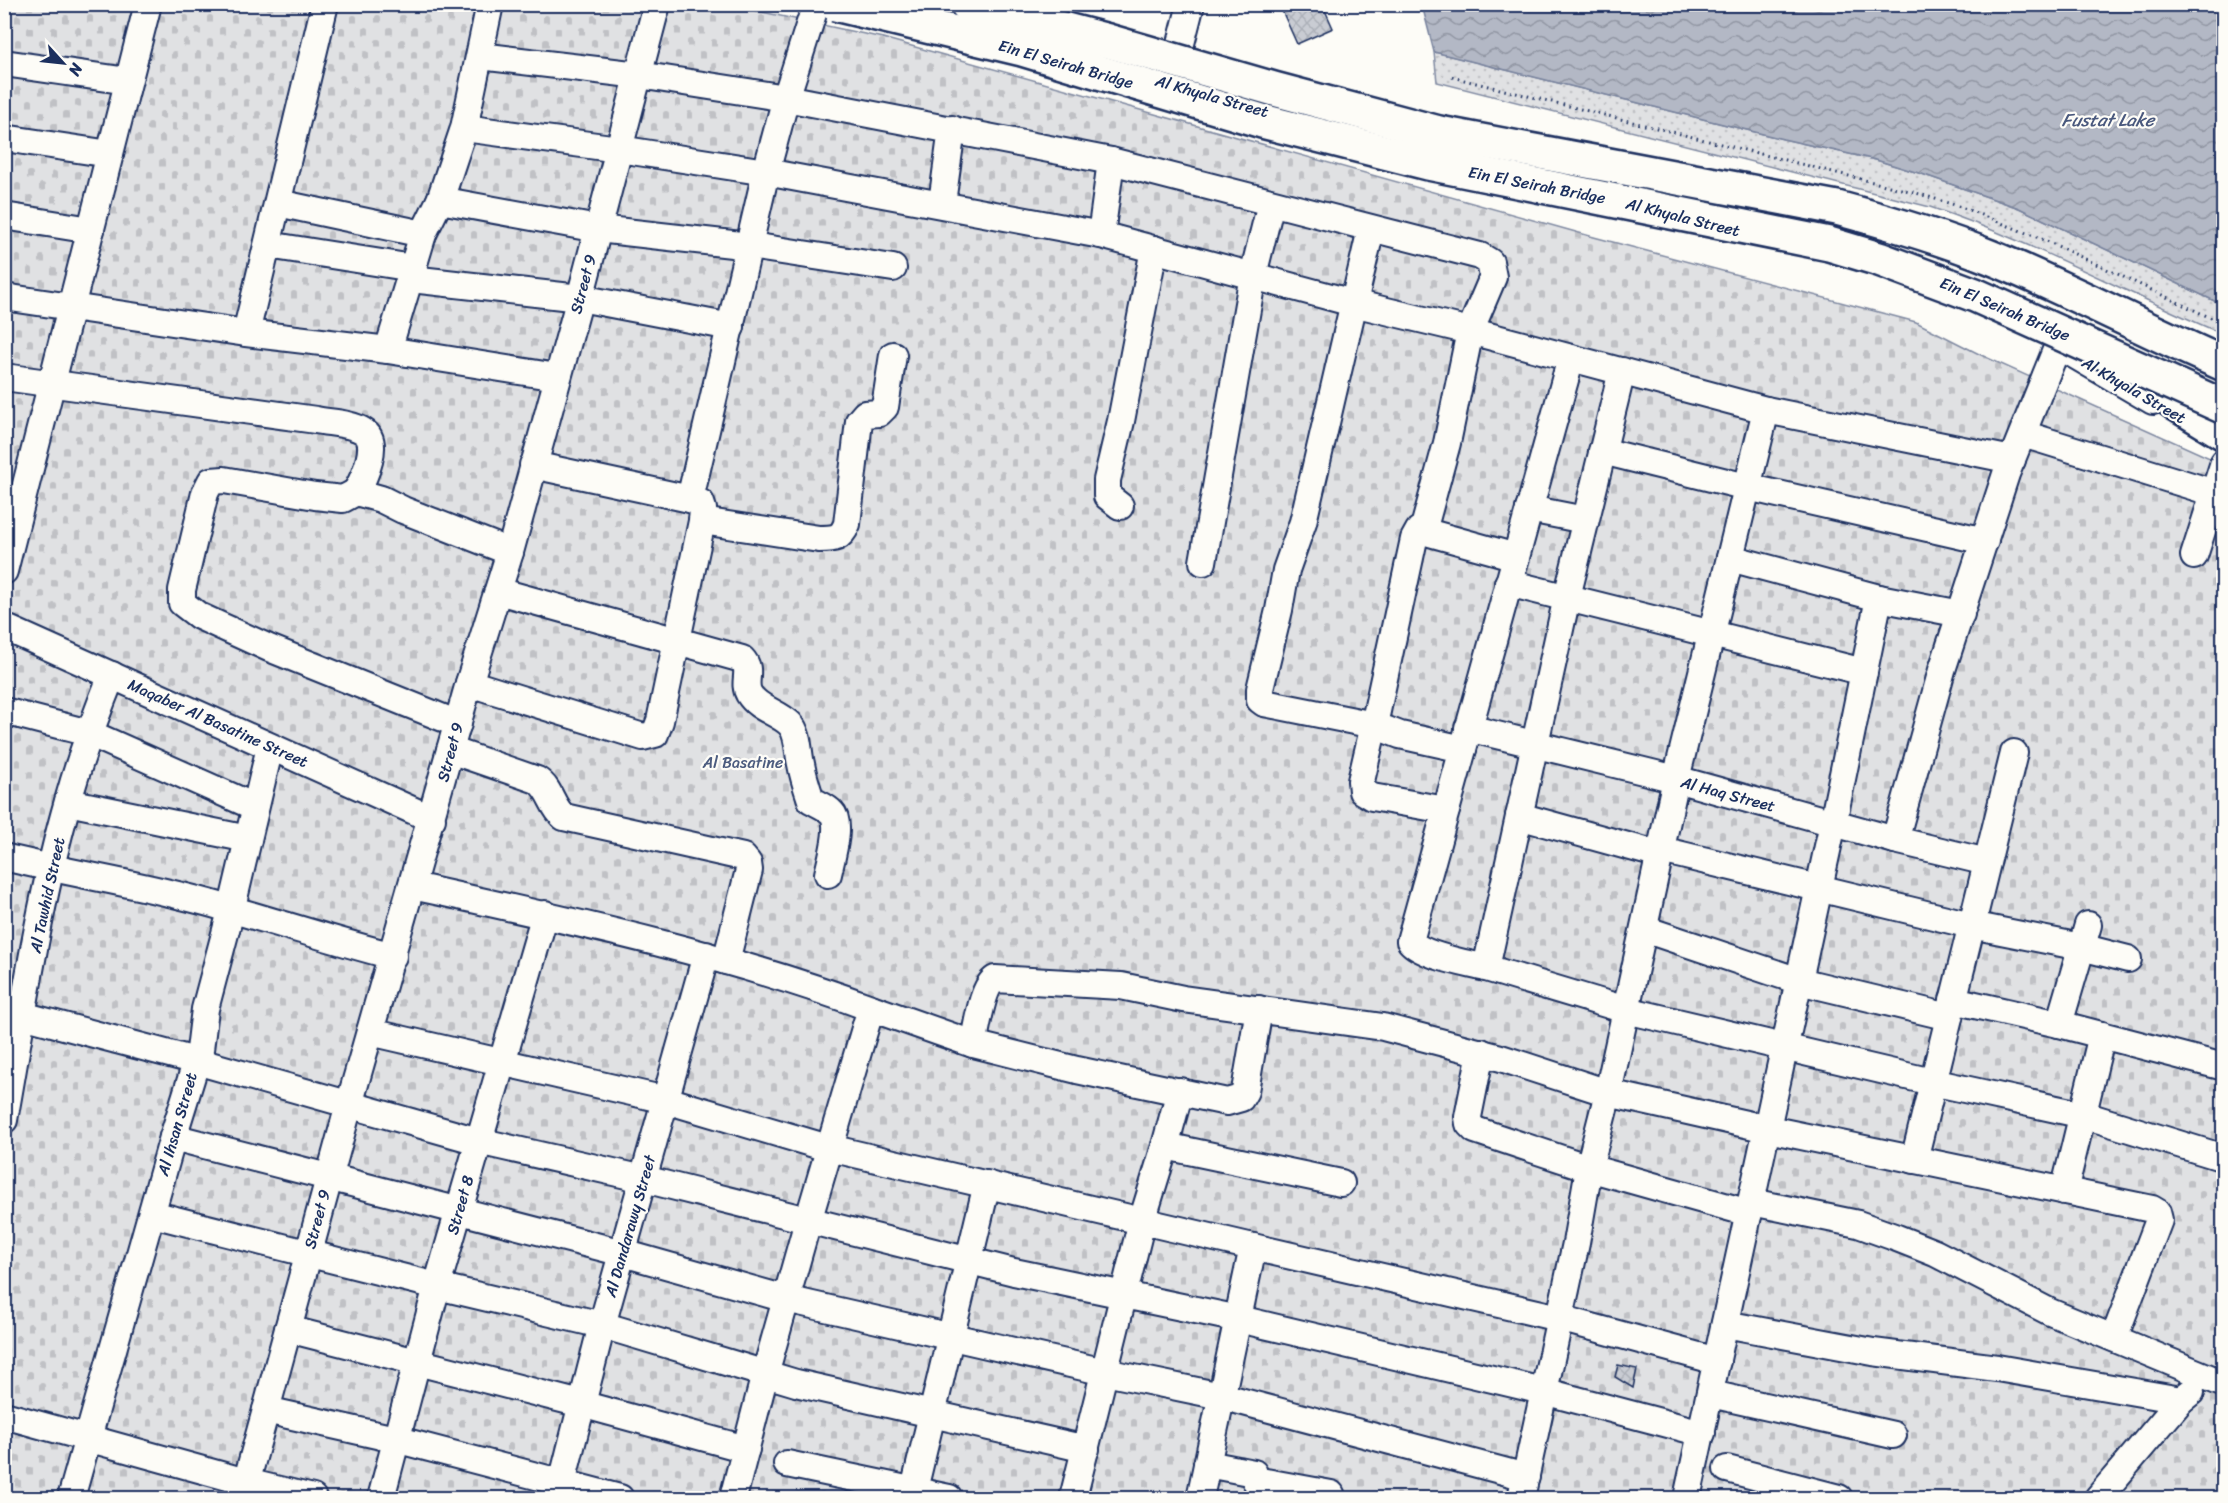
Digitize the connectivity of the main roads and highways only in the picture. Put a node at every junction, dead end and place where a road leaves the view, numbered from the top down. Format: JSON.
{"nodes":[{"id":1,"x":834,"y":4,"type":"edge"},
{"id":2,"x":967,"y":4,"type":"edge"},
{"id":3,"x":1014,"y":9,"type":"edge"},
{"id":4,"x":2116,"y":358,"type":"junction"},
{"id":5,"x":2223,"y":364,"type":"edge"},
{"id":6,"x":2223,"y":407,"type":"edge"},
{"id":7,"x":2223,"y":433,"type":"edge"}],
"edges":[{"from":1,"to":4,"type":"highway","name":"Ein El Seirah Bridge","bridge":true},
{"from":2,"to":3,"type":"highway","name":"Ein El Seirah Bridge","bridge":true},
{"from":3,"to":5,"type":"highway","name":"Ein El Seirah Bridge","bridge":true},
{"from":4,"to":6,"type":"highway","name":"Ein El Seirah Bridge","bridge":true},
{"from":4,"to":7,"type":"highway","bridge":true}]}
